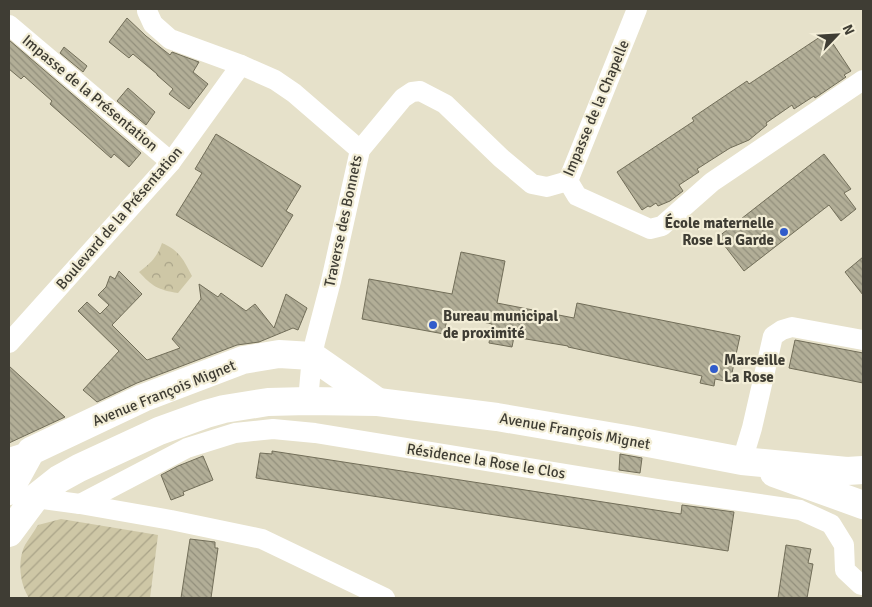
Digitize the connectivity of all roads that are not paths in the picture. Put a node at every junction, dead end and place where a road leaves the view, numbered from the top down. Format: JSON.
{"nodes":[{"id":1,"x":147,"y":9,"type":"edge"},
{"id":2,"x":637,"y":9,"type":"edge"},
{"id":3,"x":9,"y":25,"type":"edge"},
{"id":4,"x":241,"y":64,"type":"junction"},
{"id":5,"x":863,"y":80,"type":"edge"},
{"id":6,"x":360,"y":150,"type":"junction"},
{"id":7,"x":171,"y":162,"type":"junction"},
{"id":8,"x":568,"y":181,"type":"junction"},
{"id":9,"x":863,"y":340,"type":"edge"},
{"id":10,"x":9,"y":343,"type":"edge"},
{"id":11,"x":312,"y":356,"type":"junction"},
{"id":12,"x":308,"y":401,"type":"junction"},
{"id":13,"x":378,"y":402,"type":"junction"},
{"id":14,"x":20,"y":454,"type":"edge"},
{"id":15,"x":742,"y":461,"type":"junction"},
{"id":16,"x":863,"y":470,"type":"edge"},
{"id":17,"x":9,"y":491,"type":"edge"},
{"id":18,"x":35,"y":498,"type":"junction"},
{"id":19,"x":80,"y":504,"type":"junction"},
{"id":20,"x":863,"y":505,"type":"edge"},
{"id":21,"x":9,"y":533,"type":"edge"},
{"id":22,"x":863,"y":585,"type":"edge"},
{"id":23,"x":385,"y":598,"type":"edge"}],
"edges":[{"from":1,"to":4,"type":"street","name":"Traverse des Bonnets"},
{"from":2,"to":8,"type":"street","name":"Impasse de la Chapelle"},
{"from":3,"to":7,"type":"street","name":"Impasse de la Présentation"},
{"from":4,"to":6,"type":"street","name":"Traverse des Bonnets"},
{"from":4,"to":7,"type":"street","name":"Boulevard de la Présentation"},
{"from":5,"to":8,"type":"street"},
{"from":6,"to":8,"type":"street","name":"Impasse de la Chapelle"},
{"from":6,"to":11,"type":"street","name":"Traverse des Bonnets"},
{"from":7,"to":10,"type":"street","name":"Boulevard de la Présentation"},
{"from":9,"to":15,"type":"street"},
{"from":11,"to":12,"type":"street","name":"Traverse des Bonnets"},
{"from":11,"to":13,"type":"street","name":"Avenue François Mignet"},
{"from":11,"to":14,"type":"street","name":"Avenue François Mignet"},
{"from":12,"to":13,"type":"street","name":"Avenue François Mignet"},
{"from":12,"to":18,"type":"street","name":"Avenue François Mignet"},
{"from":13,"to":15,"type":"street","name":"Avenue François Mignet"},
{"from":14,"to":17,"type":"street","name":"Avenue François Mignet"},
{"from":15,"to":16,"type":"street","name":"Avenue François Mignet"},
{"from":15,"to":20,"type":"street","name":"Avenue François Mignet"},
{"from":18,"to":19,"type":"street"},
{"from":18,"to":21,"type":"street","name":"Avenue François Mignet"},
{"from":19,"to":22,"type":"street","name":"Résidence la Rose le Clos"},
{"from":19,"to":23,"type":"street"}]}
